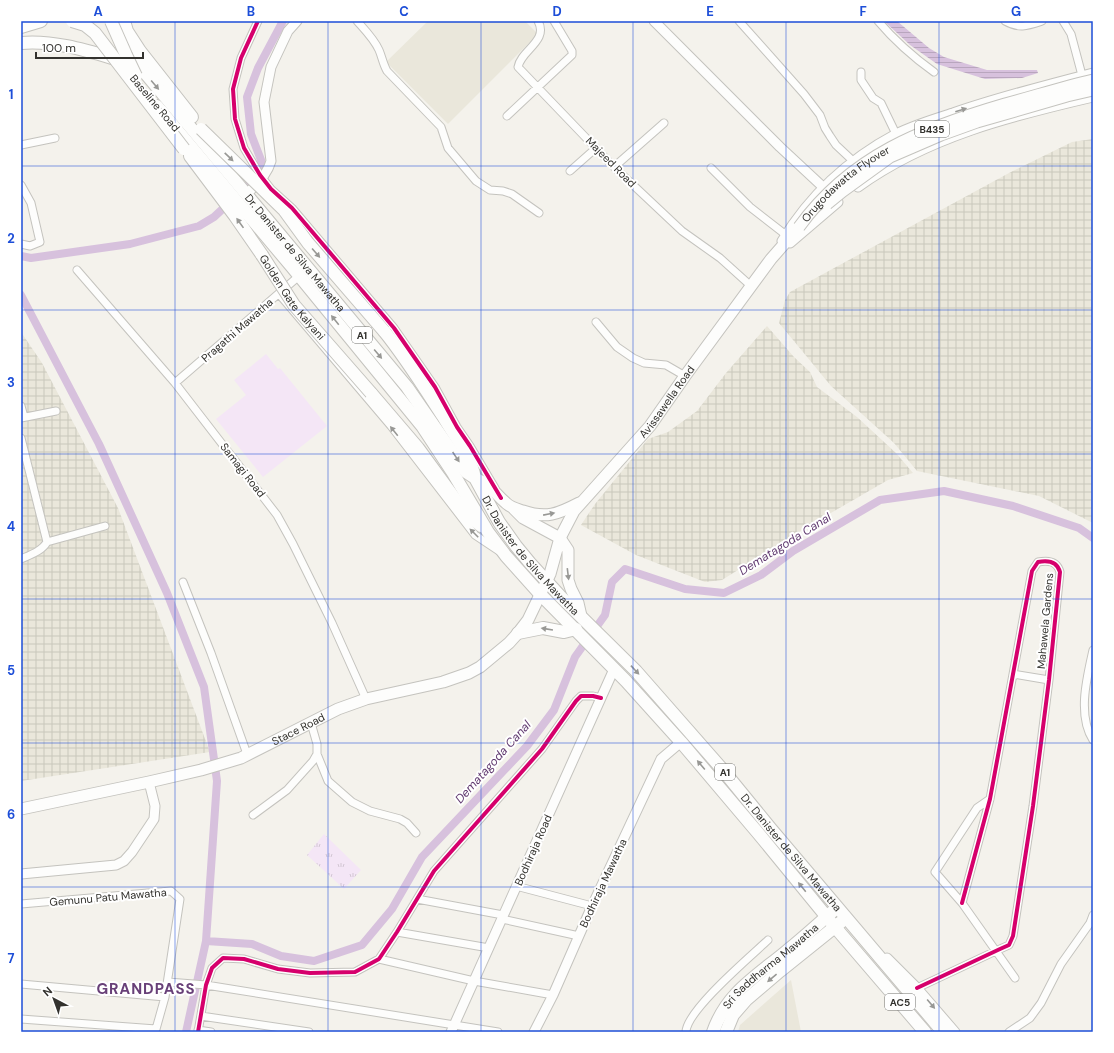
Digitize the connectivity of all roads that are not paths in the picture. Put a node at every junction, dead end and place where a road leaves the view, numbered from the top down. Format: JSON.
{"nodes":[{"id":1,"x":41,"y":21,"type":"edge"},
{"id":2,"x":72,"y":21,"type":"edge"},
{"id":3,"x":85,"y":21,"type":"edge"},
{"id":4,"x":106,"y":21,"type":"edge"},
{"id":5,"x":111,"y":21,"type":"edge"},
{"id":6,"x":124,"y":21,"type":"edge"},
{"id":7,"x":131,"y":21,"type":"edge"},
{"id":8,"x":258,"y":21,"type":"edge"},
{"id":9,"x":297,"y":21,"type":"edge"},
{"id":10,"x":357,"y":21,"type":"edge"},
{"id":11,"x":538,"y":21,"type":"edge"},
{"id":12,"x":554,"y":21,"type":"edge"},
{"id":13,"x":654,"y":21,"type":"edge"},
{"id":14,"x":739,"y":21,"type":"edge"},
{"id":15,"x":878,"y":21,"type":"edge"},
{"id":16,"x":1005,"y":21,"type":"edge"},
{"id":17,"x":1042,"y":21,"type":"edge"},
{"id":18,"x":1064,"y":21,"type":"edge"},
{"id":19,"x":21,"y":27,"type":"edge"},
{"id":20,"x":21,"y":43,"type":"edge"},
{"id":21,"x":140,"y":51,"type":"junction"},
{"id":22,"x":119,"y":60,"type":"junction"},
{"id":23,"x":861,"y":72,"type":"dead end"},
{"id":24,"x":934,"y":72,"type":"dead end"},
{"id":25,"x":1093,"y":73,"type":"edge"},
{"id":26,"x":1082,"y":76,"type":"junction"},
{"id":27,"x":1093,"y":80,"type":"edge"},
{"id":28,"x":537,"y":87,"type":"junction"},
{"id":29,"x":1091,"y":95,"type":"edge"},
{"id":30,"x":507,"y":116,"type":"dead end"},
{"id":31,"x":664,"y":123,"type":"dead end"},
{"id":32,"x":896,"y":134,"type":"junction"},
{"id":33,"x":55,"y":138,"type":"dead end"},
{"id":34,"x":21,"y":145,"type":"edge"},
{"id":35,"x":596,"y":148,"type":"junction"},
{"id":36,"x":184,"y":149,"type":"junction"},
{"id":37,"x":853,"y":161,"type":"junction"},
{"id":38,"x":614,"y":167,"type":"junction"},
{"id":39,"x":711,"y":168,"type":"dead end"},
{"id":40,"x":570,"y":171,"type":"dead end"},
{"id":41,"x":262,"y":177,"type":"junction"},
{"id":42,"x":229,"y":182,"type":"junction"},
{"id":43,"x":21,"y":185,"type":"edge"},
{"id":44,"x":823,"y":187,"type":"junction"},
{"id":45,"x":246,"y":194,"type":"junction"},
{"id":46,"x":539,"y":213,"type":"dead end"},
{"id":47,"x":799,"y":227,"type":"junction"},
{"id":48,"x":786,"y":235,"type":"junction"},
{"id":49,"x":21,"y":244,"type":"edge"},
{"id":50,"x":771,"y":259,"type":"junction"},
{"id":51,"x":77,"y":270,"type":"dead end"},
{"id":52,"x":299,"y":276,"type":"junction"},
{"id":53,"x":751,"y":286,"type":"junction"},
{"id":54,"x":278,"y":294,"type":"junction"},
{"id":55,"x":596,"y":322,"type":"dead end"},
{"id":56,"x":685,"y":376,"type":"junction"},
{"id":57,"x":175,"y":383,"type":"junction"},
{"id":58,"x":21,"y":406,"type":"edge"},
{"id":59,"x":56,"y":411,"type":"dead end"},
{"id":60,"x":22,"y":418,"type":"edge"},
{"id":61,"x":21,"y":438,"type":"edge"},
{"id":62,"x":474,"y":478,"type":"junction"},
{"id":63,"x":501,"y":498,"type":"junction"},
{"id":64,"x":583,"y":501,"type":"junction"},
{"id":65,"x":514,"y":508,"type":"junction"},
{"id":66,"x":105,"y":526,"type":"dead end"},
{"id":67,"x":488,"y":532,"type":"junction"},
{"id":68,"x":560,"y":538,"type":"junction"},
{"id":69,"x":47,"y":542,"type":"junction"},
{"id":70,"x":506,"y":556,"type":"junction"},
{"id":71,"x":21,"y":559,"type":"edge"},
{"id":72,"x":547,"y":581,"type":"junction"},
{"id":73,"x":183,"y":582,"type":"dead end"},
{"id":74,"x":540,"y":594,"type":"junction"},
{"id":75,"x":584,"y":619,"type":"junction"},
{"id":76,"x":577,"y":631,"type":"junction"},
{"id":77,"x":518,"y":633,"type":"junction"},
{"id":78,"x":1093,"y":650,"type":"edge"},
{"id":79,"x":614,"y":669,"type":"junction"},
{"id":80,"x":1013,"y":674,"type":"junction"},
{"id":81,"x":1049,"y":680,"type":"junction"},
{"id":82,"x":601,"y":698,"type":"junction"},
{"id":83,"x":366,"y":699,"type":"junction"},
{"id":84,"x":311,"y":723,"type":"junction"},
{"id":85,"x":1093,"y":740,"type":"edge"},
{"id":86,"x":681,"y":742,"type":"junction"},
{"id":87,"x":247,"y":754,"type":"junction"},
{"id":88,"x":317,"y":754,"type":"junction"},
{"id":89,"x":149,"y":782,"type":"junction"},
{"id":90,"x":990,"y":799,"type":"junction"},
{"id":91,"x":21,"y":809,"type":"edge"},
{"id":92,"x":253,"y":815,"type":"dead end"},
{"id":93,"x":416,"y":832,"type":"dead end"},
{"id":94,"x":21,"y":874,"type":"edge"},
{"id":95,"x":516,"y":886,"type":"junction"},
{"id":96,"x":417,"y":899,"type":"junction"},
{"id":97,"x":962,"y":903,"type":"junction"},
{"id":98,"x":21,"y":904,"type":"edge"},
{"id":99,"x":592,"y":906,"type":"junction"},
{"id":100,"x":837,"y":907,"type":"junction"},
{"id":101,"x":1093,"y":915,"type":"edge"},
{"id":102,"x":502,"y":917,"type":"junction"},
{"id":103,"x":826,"y":917,"type":"junction"},
{"id":104,"x":846,"y":917,"type":"junction"},
{"id":105,"x":835,"y":927,"type":"junction"},
{"id":106,"x":854,"y":927,"type":"junction"},
{"id":107,"x":397,"y":932,"type":"junction"},
{"id":108,"x":579,"y":936,"type":"junction"},
{"id":109,"x":768,"y":940,"type":"dead end"},
{"id":110,"x":847,"y":940,"type":"junction"},
{"id":111,"x":489,"y":948,"type":"junction"},
{"id":112,"x":995,"y":951,"type":"junction"},
{"id":113,"x":379,"y":959,"type":"junction"},
{"id":114,"x":1015,"y":978,"type":"dead end"},
{"id":115,"x":474,"y":981,"type":"junction"},
{"id":116,"x":168,"y":982,"type":"junction"},
{"id":117,"x":21,"y":984,"type":"edge"},
{"id":118,"x":206,"y":985,"type":"junction"},
{"id":119,"x":917,"y":988,"type":"junction"},
{"id":120,"x":553,"y":995,"type":"junction"},
{"id":121,"x":165,"y":997,"type":"junction"},
{"id":122,"x":201,"y":1016,"type":"junction"},
{"id":123,"x":21,"y":1019,"type":"edge"},
{"id":124,"x":452,"y":1029,"type":"edge"},
{"id":125,"x":198,"y":1031,"type":"edge"},
{"id":126,"x":211,"y":1032,"type":"edge"},
{"id":127,"x":309,"y":1032,"type":"edge"},
{"id":128,"x":498,"y":1032,"type":"edge"},
{"id":129,"x":534,"y":1032,"type":"edge"},
{"id":130,"x":686,"y":1032,"type":"edge"},
{"id":131,"x":713,"y":1032,"type":"edge"},
{"id":132,"x":726,"y":1032,"type":"edge"},
{"id":133,"x":917,"y":1032,"type":"edge"},
{"id":134,"x":925,"y":1032,"type":"edge"},
{"id":135,"x":943,"y":1032,"type":"edge"},
{"id":136,"x":955,"y":1032,"type":"edge"},
{"id":137,"x":1009,"y":1032,"type":"edge"}],
"edges":[{"from":1,"to":19,"type":"highway"},
{"from":2,"to":36,"type":"highway","bridge":true},
{"from":3,"to":22,"type":"highway","name":"Baseline Road","number":"A1"},
{"from":4,"to":42,"type":"highway","name":"Baseline Road","number":"A1","one_way":true},
{"from":5,"to":36,"type":"highway","name":"Golden Gate Kalyani","bridge":true},
{"from":6,"to":21,"type":"highway"},
{"from":7,"to":21,"type":"highway"},
{"from":8,"to":41,"type":"street"},
{"from":9,"to":41,"type":"street"},
{"from":10,"to":46,"type":"street"},
{"from":11,"to":28,"type":"street","name":"Majeed Road"},
{"from":12,"to":28,"type":"street"},
{"from":13,"to":44,"type":"street"},
{"from":14,"to":37,"type":"street"},
{"from":15,"to":24,"type":"street"},
{"from":16,"to":17,"type":"street"},
{"from":18,"to":26,"type":"street"},
{"from":20,"to":22,"type":"highway"},
{"from":21,"to":62,"type":"highway","one_way":true,"bridge":true},
{"from":22,"to":42,"type":"highway","name":"Baseline Road","number":"A1"},
{"from":23,"to":32,"type":"street"},
{"from":25,"to":26,"type":"street"},
{"from":26,"to":29,"type":"street"},
{"from":32,"to":26,"type":"street","one_way":true},
{"from":27,"to":47,"type":"main road","name":"Orugodawatta Flyover","number":"B435","bridge":true},
{"from":28,"to":30,"type":"street"},
{"from":28,"to":35,"type":"street","name":"Majeed Road"},
{"from":29,"to":47,"type":"main road","name":"Orugodawatta Flyover","number":"B435","bridge":true},
{"from":29,"to":50,"type":"street"},
{"from":31,"to":38,"type":"street"},
{"from":32,"to":37,"type":"street"},
{"from":33,"to":34,"type":"street"},
{"from":35,"to":38,"type":"street","name":"Majeed Road"},
{"from":35,"to":40,"type":"street"},
{"from":67,"to":36,"type":"highway","name":"Golden Gate Kalyani","one_way":true,"bridge":true},
{"from":37,"to":44,"type":"street"},
{"from":38,"to":53,"type":"street","name":"Majeed Road"},
{"from":39,"to":48,"type":"street"},
{"from":41,"to":45,"type":"street"},
{"from":41,"to":63,"type":"street"},
{"from":42,"to":45,"type":"highway","name":"Dr. Danister de Silva Mawatha","number":"A1"},
{"from":42,"to":52,"type":"highway","name":"Dr. Danister de Silva Mawatha","number":"A1"},
{"from":43,"to":49,"type":"street"},
{"from":44,"to":48,"type":"street"},
{"from":45,"to":62,"type":"highway","name":"Dr. Danister de Silva Mawatha","number":"A1","one_way":true},
{"from":47,"to":50,"type":"main road","name":"Avissawella Road","number":"B435"},
{"from":48,"to":50,"type":"street"},
{"from":50,"to":53,"type":"main road","name":"Avissawella Road","number":"B435"},
{"from":51,"to":57,"type":"street","name":"Samagi Road"},
{"from":52,"to":54,"type":"street","name":"Pragathi Mawatha"},
{"from":67,"to":52,"type":"highway","name":"Dr. Danister de Silva Mawatha","number":"A1","one_way":true},
{"from":53,"to":56,"type":"main road","name":"Avissawella Road","number":"B435"},
{"from":54,"to":57,"type":"street","name":"Pragathi Mawatha"},
{"from":70,"to":54,"type":"street","one_way":true},
{"from":55,"to":56,"type":"street"},
{"from":56,"to":64,"type":"main road","name":"Avissawella Road","number":"B435"},
{"from":57,"to":83,"type":"street","name":"Samagi Road"},
{"from":58,"to":60,"type":"street"},
{"from":59,"to":60,"type":"street"},
{"from":61,"to":69,"type":"street"},
{"from":62,"to":63,"type":"main road"},
{"from":62,"to":72,"type":"highway","name":"Dr. Danister de Silva Mawatha","number":"A1"},
{"from":63,"to":65,"type":"main road"},
{"from":65,"to":64,"type":"main road","one_way":true},
{"from":64,"to":68,"type":"main road","name":"Avissawella Road","number":"B435"},
{"from":65,"to":68,"type":"main road"},
{"from":66,"to":69,"type":"street"},
{"from":67,"to":70,"type":"highway","name":"Dr. Danister de Silva Mawatha","number":"A1"},
{"from":68,"to":72,"type":"main road","name":"Avissawella Road","number":"B435"},
{"from":68,"to":75,"type":"main road","one_way":true},
{"from":69,"to":71,"type":"street"},
{"from":70,"to":74,"type":"highway","name":"Dr. Danister de Silva Mawatha","number":"A1"},
{"from":72,"to":74,"type":"main road","name":"Avissawella Road"},
{"from":72,"to":75,"type":"highway","name":"Dr. Danister de Silva Mawatha","number":"A1"},
{"from":73,"to":87,"type":"street"},
{"from":74,"to":76,"type":"highway","name":"Dr. Danister de Silva Mawatha","number":"A1"},
{"from":74,"to":77,"type":"main road","name":"Stace Road"},
{"from":75,"to":100,"type":"highway","name":"Dr. Danister de Silva Mawatha","number":"A1","one_way":true},
{"from":76,"to":77,"type":"highway","one_way":true},
{"from":76,"to":79,"type":"highway","name":"Dr. Danister de Silva Mawatha","number":"A1"},
{"from":77,"to":83,"type":"main road","name":"Stace Road"},
{"from":78,"to":85,"type":"street"},
{"from":79,"to":82,"type":"street","name":"Bodhiraja Road"},
{"from":79,"to":86,"type":"highway","name":"Dr. Danister de Silva Mawatha","number":"A1"},
{"from":80,"to":81,"type":"street"},
{"from":80,"to":81,"type":"street","name":"Mahawela Gardens"},
{"from":80,"to":90,"type":"street","name":"Mahawela Gardens"},
{"from":81,"to":112,"type":"street","name":"Mahawela Gardens"},
{"from":82,"to":95,"type":"street","name":"Bodhiraja Road"},
{"from":82,"to":96,"type":"street"},
{"from":83,"to":84,"type":"main road","name":"Stace Road"},
{"from":84,"to":87,"type":"main road","name":"Stace Road"},
{"from":84,"to":88,"type":"street"},
{"from":86,"to":99,"type":"street","name":"Bodhiraja Mawatha"},
{"from":103,"to":86,"type":"highway","name":"Dr. Danister de Silva Mawatha","number":"A1","one_way":true},
{"from":87,"to":89,"type":"main road","name":"Stace Road"},
{"from":88,"to":92,"type":"street"},
{"from":88,"to":93,"type":"street"},
{"from":89,"to":91,"type":"main road","name":"Stace Road"},
{"from":89,"to":94,"type":"street"},
{"from":90,"to":97,"type":"street","name":"Mahawela Gardens"},
{"from":90,"to":97,"type":"street"},
{"from":95,"to":99,"type":"street"},
{"from":95,"to":102,"type":"street","name":"Bodhiraja Road"},
{"from":96,"to":102,"type":"street"},
{"from":96,"to":107,"type":"street"},
{"from":97,"to":112,"type":"street"},
{"from":98,"to":116,"type":"street","name":"Gemunu Patu Mawatha"},
{"from":99,"to":108,"type":"street","name":"Bodhiraja Mawatha"},
{"from":100,"to":103,"type":"highway","name":"Sri Saddharma Mawatha"},
{"from":100,"to":104,"type":"highway","name":"Dr. Danister de Silva Mawatha","number":"A1"},
{"from":101,"to":137,"type":"street"},
{"from":102,"to":108,"type":"street"},
{"from":102,"to":111,"type":"street","name":"Bodhiraja Road"},
{"from":103,"to":105,"type":"highway","name":"Dr. Danister de Silva Mawatha","number":"A1"},
{"from":103,"to":131,"type":"highway","name":"Sri Saddharma Mawatha"},
{"from":104,"to":105,"type":"highway","name":"Sri Saddharma Mawatha"},
{"from":104,"to":106,"type":"highway","number":"AC5"},
{"from":105,"to":110,"type":"highway","number":"AC5"},
{"from":105,"to":132,"type":"highway","name":"Sri Saddharma Mawatha","one_way":true},
{"from":106,"to":119,"type":"street"},
{"from":106,"to":135,"type":"highway","number":"AC5"},
{"from":107,"to":111,"type":"street"},
{"from":107,"to":113,"type":"street"},
{"from":108,"to":120,"type":"street","name":"Bodhiraja Mawatha"},
{"from":109,"to":130,"type":"street"},
{"from":110,"to":133,"type":"street"},
{"from":110,"to":134,"type":"highway","number":"AC5"},
{"from":111,"to":115,"type":"street","name":"Bodhiraja Road"},
{"from":112,"to":114,"type":"street"},
{"from":112,"to":119,"type":"street","name":"Mahawela Gardens"},
{"from":113,"to":115,"type":"street"},
{"from":113,"to":118,"type":"street"},
{"from":115,"to":120,"type":"street"},
{"from":115,"to":124,"type":"street","name":"Bodhiraja Road"},
{"from":116,"to":118,"type":"street"},
{"from":116,"to":121,"type":"street","name":"Gemunu Patu Mawatha"},
{"from":117,"to":121,"type":"street"},
{"from":118,"to":122,"type":"street"},
{"from":118,"to":124,"type":"street"},
{"from":119,"to":136,"type":"street","one_way":true},
{"from":120,"to":129,"type":"street","name":"Bodhiraja Mawatha"},
{"from":121,"to":123,"type":"street","name":"Gemunu Patu Mawatha"},
{"from":122,"to":125,"type":"street"},
{"from":122,"to":127,"type":"street"},
{"from":124,"to":128,"type":"street"},
{"from":125,"to":126,"type":"street"}]}
